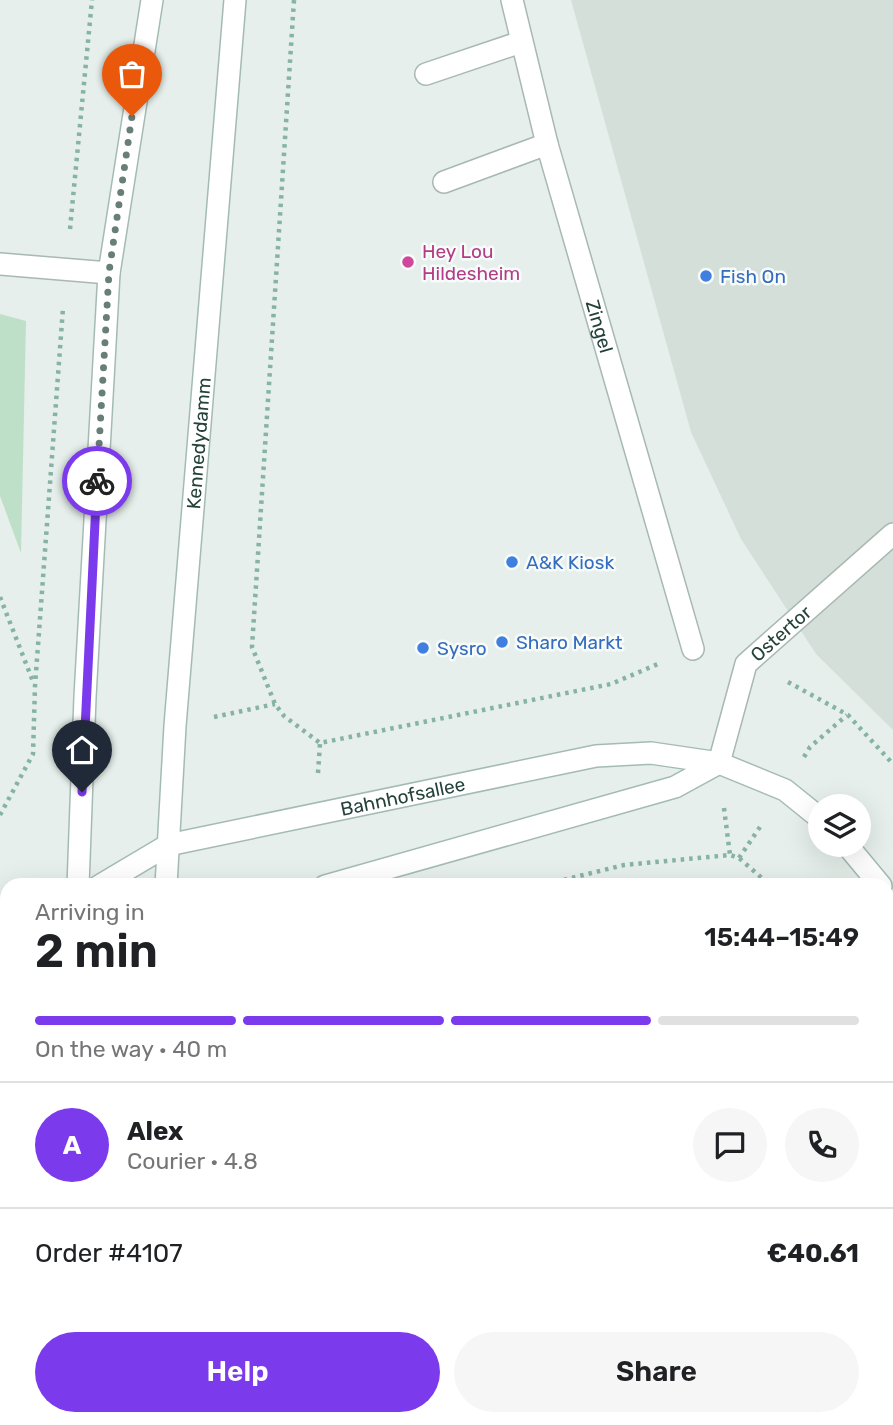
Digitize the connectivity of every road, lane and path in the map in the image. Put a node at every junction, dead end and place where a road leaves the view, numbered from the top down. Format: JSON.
{"nodes":[{"id":1,"x":92,"y":0,"type":"edge"},
{"id":2,"x":152,"y":0,"type":"edge"},
{"id":3,"x":235,"y":0,"type":"edge"},
{"id":4,"x":294,"y":0,"type":"edge"},
{"id":5,"x":512,"y":0,"type":"edge"},
{"id":6,"x":521,"y":41,"type":"junction"},
{"id":7,"x":426,"y":74,"type":"dead end"},
{"id":8,"x":547,"y":144,"type":"junction"},
{"id":9,"x":444,"y":182,"type":"dead end"},
{"id":10,"x":0,"y":264,"type":"edge"},
{"id":11,"x":66,"y":270,"type":"junction"},
{"id":12,"x":109,"y":272,"type":"junction"},
{"id":13,"x":893,"y":534,"type":"edge"},
{"id":14,"x":0,"y":597,"type":"edge"},
{"id":15,"x":693,"y":649,"type":"joint"},
{"id":16,"x":746,"y":664,"type":"junction"},
{"id":17,"x":35,"y":686,"type":"junction"},
{"id":18,"x":719,"y":763,"type":"junction"},
{"id":19,"x":893,"y":764,"type":"edge"},
{"id":20,"x":808,"y":809,"type":"edge"},
{"id":21,"x":0,"y":815,"type":"edge"},
{"id":22,"x":168,"y":845,"type":"junction"},
{"id":23,"x":857,"y":857,"type":"edge"},
{"id":24,"x":78,"y":878,"type":"edge"},
{"id":25,"x":112,"y":878,"type":"edge"},
{"id":26,"x":166,"y":878,"type":"edge"},
{"id":27,"x":353,"y":878,"type":"edge"},
{"id":28,"x":571,"y":878,"type":"edge"},
{"id":29,"x":762,"y":878,"type":"edge"},
{"id":30,"x":874,"y":878,"type":"edge"}],
"edges":[{"from":1,"to":11,"type":"path"},
{"from":2,"to":12,"type":"street"},
{"from":3,"to":22,"type":"street","name":"Kennedydamm"},
{"from":4,"to":15,"type":"path"},
{"from":5,"to":6,"type":"street","name":"Zingel"},
{"from":6,"to":7,"type":"street"},
{"from":6,"to":8,"type":"street","name":"Zingel"},
{"from":8,"to":9,"type":"street"},
{"from":8,"to":15,"type":"street","name":"Zingel"},
{"from":10,"to":11,"type":"street"},
{"from":11,"to":12,"type":"street"},
{"from":11,"to":17,"type":"path"},
{"from":12,"to":24,"type":"street"},
{"from":13,"to":16,"type":"street","name":"Ostertor"},
{"from":14,"to":17,"type":"path"},
{"from":16,"to":18,"type":"street","name":"Ostertor"},
{"from":16,"to":19,"type":"path"},
{"from":17,"to":21,"type":"path"},
{"from":18,"to":20,"type":"street","name":"Bahnhofsallee"},
{"from":18,"to":22,"type":"street","name":"Bahnhofsallee"},
{"from":18,"to":27,"type":"street"},
{"from":22,"to":25,"type":"street","name":"Bahnhofsallee"},
{"from":22,"to":26,"type":"street","name":"Kennedydamm"},
{"from":23,"to":30,"type":"street"},
{"from":28,"to":29,"type":"path"}]}
